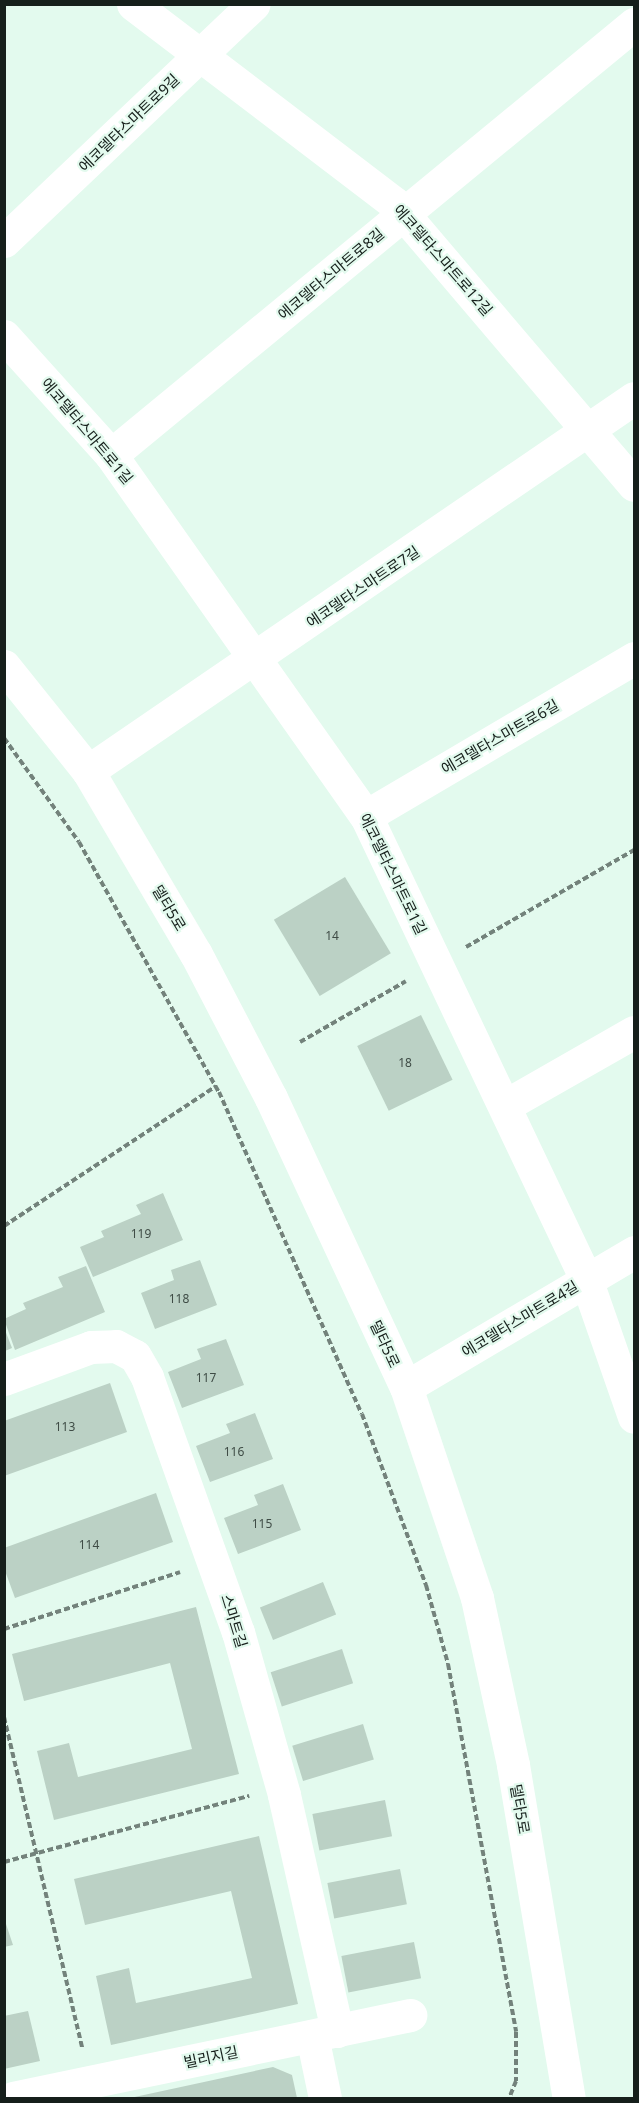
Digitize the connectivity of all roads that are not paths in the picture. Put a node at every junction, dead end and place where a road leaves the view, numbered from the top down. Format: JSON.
{"nodes":[{"id":1,"x":133,"y":4,"type":"edge"},
{"id":2,"x":254,"y":4,"type":"edge"},
{"id":3,"x":634,"y":24,"type":"edge"},
{"id":4,"x":199,"y":56,"type":"junction"},
{"id":5,"x":404,"y":214,"type":"junction"},
{"id":6,"x":4,"y":241,"type":"edge"},
{"id":7,"x":4,"y":336,"type":"edge"},
{"id":8,"x":634,"y":398,"type":"edge"},
{"id":9,"x":590,"y":431,"type":"junction"},
{"id":10,"x":111,"y":455,"type":"junction"},
{"id":11,"x":634,"y":485,"type":"edge"},
{"id":12,"x":634,"y":658,"type":"edge"},
{"id":13,"x":257,"y":659,"type":"junction"},
{"id":14,"x":4,"y":666,"type":"edge"},
{"id":15,"x":88,"y":771,"type":"junction"},
{"id":16,"x":366,"y":816,"type":"junction"},
{"id":17,"x":634,"y":1032,"type":"edge"},
{"id":18,"x":506,"y":1105,"type":"junction"},
{"id":19,"x":634,"y":1252,"type":"edge"},
{"id":20,"x":586,"y":1279,"type":"junction"},
{"id":21,"x":4,"y":1379,"type":"edge"},
{"id":22,"x":406,"y":1387,"type":"junction"},
{"id":23,"x":634,"y":1417,"type":"edge"},
{"id":24,"x":410,"y":2015,"type":"dead end"},
{"id":25,"x":325,"y":2033,"type":"junction"},
{"id":26,"x":13,"y":2098,"type":"edge"},
{"id":27,"x":325,"y":2098,"type":"edge"},
{"id":28,"x":570,"y":2098,"type":"edge"}],
"edges":[{"from":1,"to":4,"type":"street","name":"에코델타스마트로12길"},
{"from":2,"to":4,"type":"street","name":"에코델타스마트로9길"},
{"from":3,"to":5,"type":"street","name":"에코델타스마트로8길"},
{"from":4,"to":5,"type":"street","name":"에코델타스마트로12길"},
{"from":4,"to":6,"type":"street","name":"에코델타스마트로9길"},
{"from":5,"to":9,"type":"street","name":"에코델타스마트로12길"},
{"from":5,"to":10,"type":"street","name":"에코델타스마트로8길"},
{"from":7,"to":10,"type":"street","name":"에코델타스마트로1길"},
{"from":8,"to":9,"type":"street","name":"에코델타스마트로7길"},
{"from":9,"to":11,"type":"street","name":"에코델타스마트로12길"},
{"from":9,"to":13,"type":"street","name":"에코델타스마트로7길"},
{"from":10,"to":13,"type":"street","name":"에코델타스마트로1길"},
{"from":12,"to":16,"type":"street","name":"에코델타스마트로6길"},
{"from":13,"to":15,"type":"street","name":"에코델타스마트로7길"},
{"from":13,"to":16,"type":"street","name":"에코델타스마트로1길"},
{"from":14,"to":15,"type":"street","name":"델타5로"},
{"from":15,"to":22,"type":"street","name":"델타5로"},
{"from":16,"to":18,"type":"street","name":"에코델타스마트로1길"},
{"from":17,"to":18,"type":"street"},
{"from":18,"to":20,"type":"street","name":"에코델타스마트로1길"},
{"from":19,"to":20,"type":"street","name":"에코델타스마트로4길"},
{"from":20,"to":22,"type":"street","name":"에코델타스마트로4길"},
{"from":20,"to":23,"type":"street","name":"에코델타스마트로1길"},
{"from":21,"to":25,"type":"street","name":"스마트길"},
{"from":22,"to":28,"type":"street","name":"델타5로"},
{"from":24,"to":25,"type":"street","name":"빌리지길"},
{"from":25,"to":26,"type":"street","name":"빌리지길"},
{"from":25,"to":27,"type":"street","name":"스마트길"}]}
